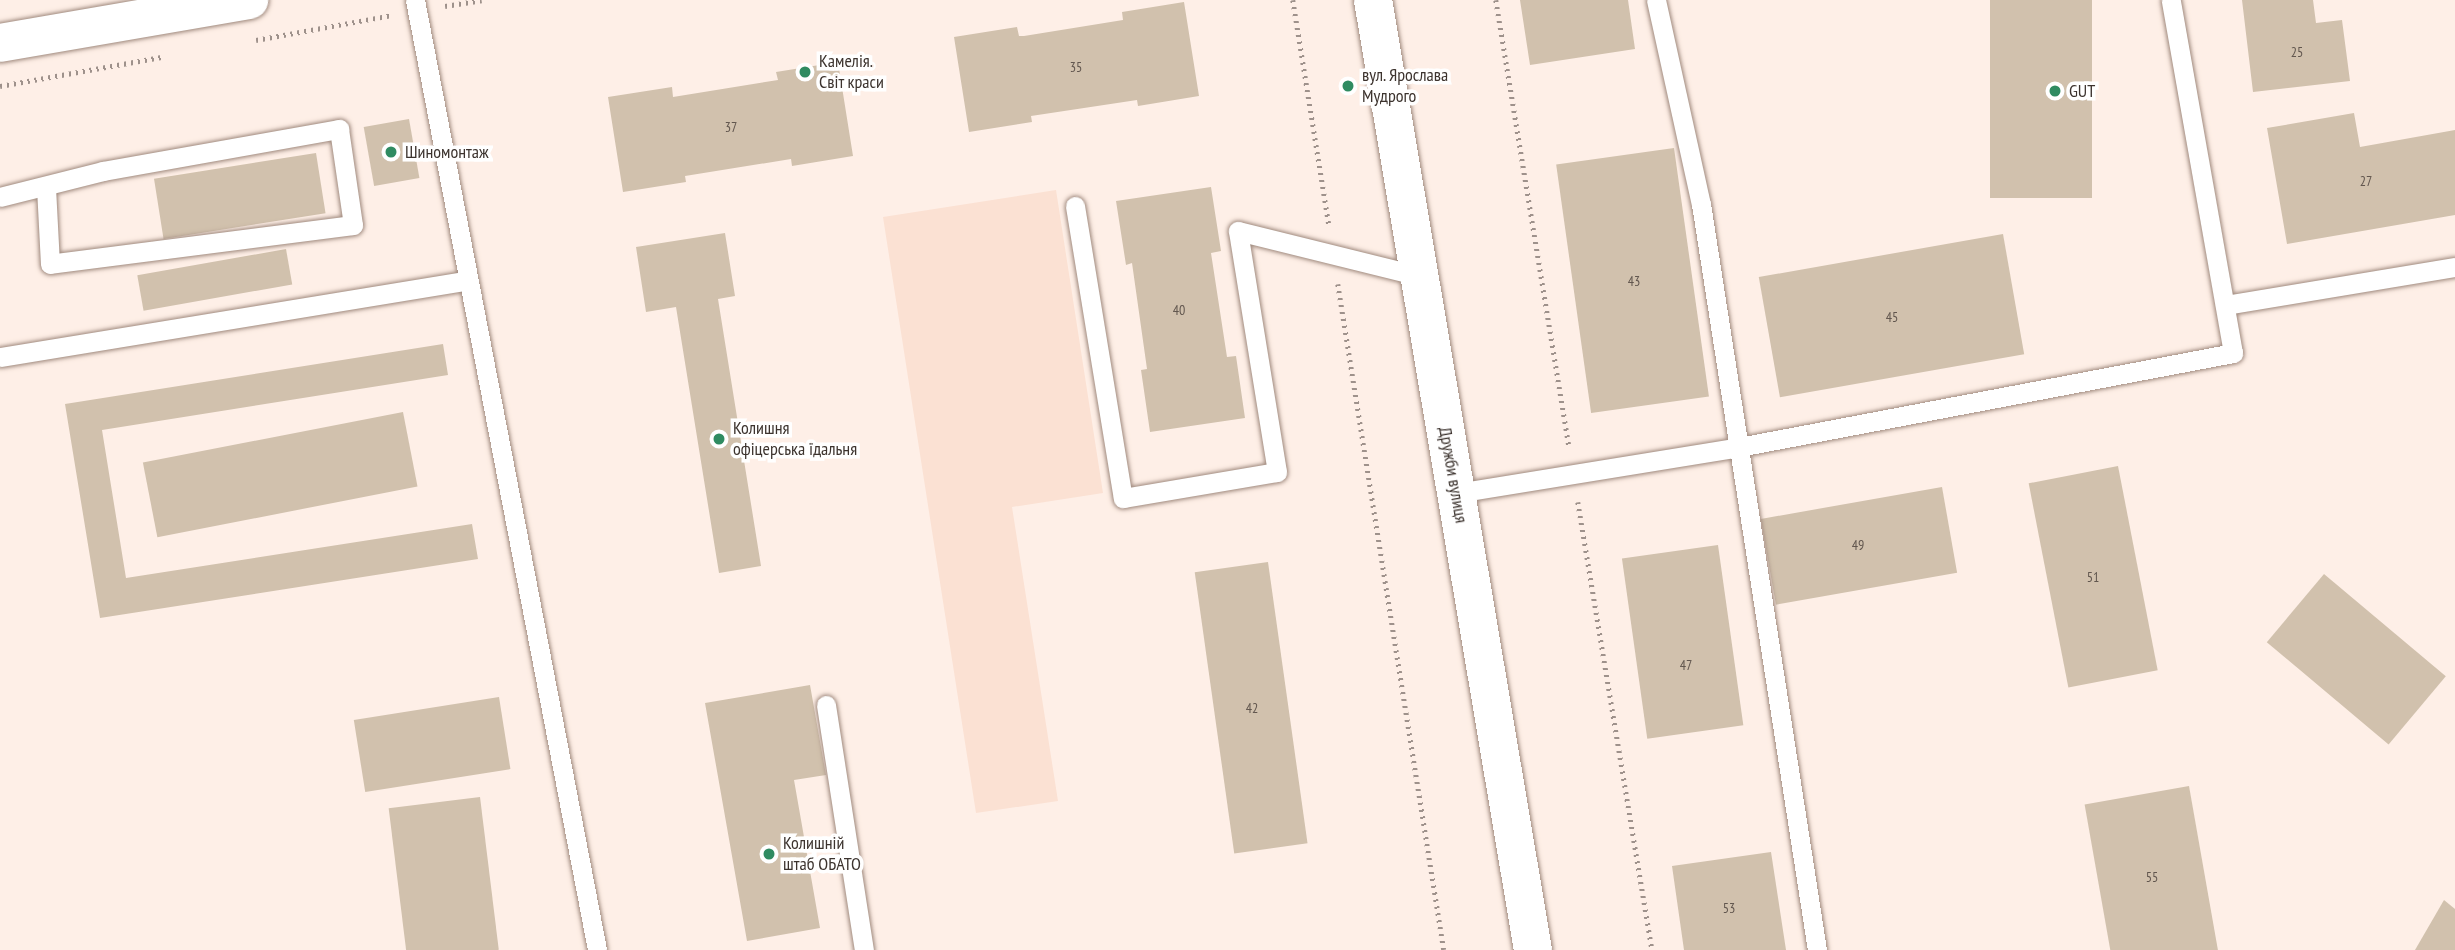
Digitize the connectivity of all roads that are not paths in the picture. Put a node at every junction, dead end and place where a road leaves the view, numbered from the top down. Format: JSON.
{"nodes":[{"id":1,"x":249,"y":0,"type":"edge"},
{"id":2,"x":415,"y":0,"type":"edge"},
{"id":3,"x":1373,"y":0,"type":"edge"},
{"id":4,"x":1656,"y":0,"type":"edge"},
{"id":5,"x":2171,"y":0,"type":"edge"},
{"id":6,"x":0,"y":43,"type":"edge"},
{"id":7,"x":46,"y":188,"type":"junction"},
{"id":8,"x":0,"y":197,"type":"edge"},
{"id":9,"x":1075,"y":206,"type":"dead end"},
{"id":10,"x":2455,"y":267,"type":"edge"},
{"id":11,"x":1420,"y":276,"type":"junction"},
{"id":12,"x":468,"y":279,"type":"junction"},
{"id":13,"x":2225,"y":306,"type":"junction"},
{"id":14,"x":0,"y":357,"type":"edge"},
{"id":15,"x":1739,"y":447,"type":"junction"},
{"id":16,"x":1456,"y":493,"type":"junction"},
{"id":17,"x":826,"y":705,"type":"dead end"},
{"id":18,"x":597,"y":950,"type":"edge"},
{"id":19,"x":864,"y":950,"type":"edge"},
{"id":20,"x":1533,"y":950,"type":"edge"},
{"id":21,"x":1817,"y":950,"type":"edge"}],
"edges":[{"from":1,"to":6,"type":"street"},
{"from":2,"to":12,"type":"lane"},
{"from":3,"to":11,"type":"street","name":"Дружби вулиця"},
{"from":4,"to":15,"type":"lane"},
{"from":5,"to":13,"type":"lane"},
{"from":7,"to":7,"type":"lane"},
{"from":7,"to":8,"type":"lane"},
{"from":9,"to":11,"type":"lane"},
{"from":10,"to":13,"type":"lane"},
{"from":11,"to":16,"type":"street","name":"Дружби вулиця"},
{"from":12,"to":14,"type":"lane"},
{"from":12,"to":18,"type":"lane"},
{"from":13,"to":15,"type":"lane"},
{"from":15,"to":16,"type":"lane"},
{"from":15,"to":21,"type":"lane"},
{"from":16,"to":20,"type":"street","name":"Дружби вулиця"},
{"from":17,"to":19,"type":"lane"}]}
